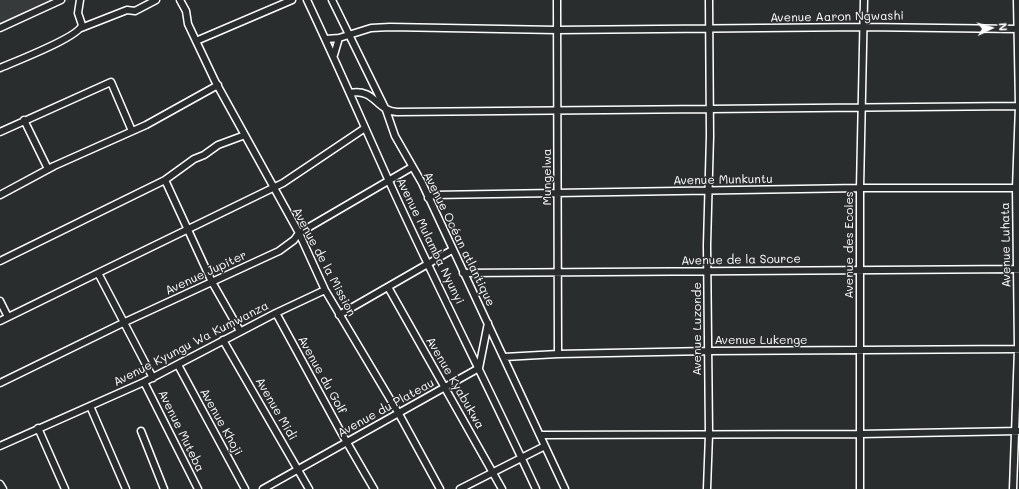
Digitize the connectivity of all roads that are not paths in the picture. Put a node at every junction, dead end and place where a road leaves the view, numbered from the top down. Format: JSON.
{"nodes":[{"id":1,"x":61,"y":0,"type":"edge"},
{"id":2,"x":80,"y":0,"type":"edge"},
{"id":3,"x":156,"y":0,"type":"edge"},
{"id":4,"x":180,"y":0,"type":"edge"},
{"id":5,"x":292,"y":0,"type":"edge"},
{"id":6,"x":307,"y":0,"type":"edge"},
{"id":7,"x":332,"y":0,"type":"edge"},
{"id":8,"x":557,"y":0,"type":"edge"},
{"id":9,"x":709,"y":0,"type":"edge"},
{"id":10,"x":864,"y":0,"type":"edge"},
{"id":11,"x":1018,"y":0,"type":"edge"},
{"id":12,"x":863,"y":27,"type":"junction"},
{"id":13,"x":0,"y":28,"type":"edge"},
{"id":14,"x":81,"y":28,"type":"junction"},
{"id":15,"x":1018,"y":29,"type":"edge"},
{"id":16,"x":557,"y":30,"type":"junction"},
{"id":17,"x":710,"y":30,"type":"junction"},
{"id":18,"x":348,"y":35,"type":"junction"},
{"id":19,"x":339,"y":38,"type":"junction"},
{"id":20,"x":326,"y":39,"type":"junction"},
{"id":21,"x":196,"y":41,"type":"junction"},
{"id":22,"x":334,"y":55,"type":"junction"},
{"id":23,"x":0,"y":68,"type":"edge"},
{"id":24,"x":372,"y":81,"type":"junction"},
{"id":25,"x":218,"y":85,"type":"junction"},
{"id":26,"x":350,"y":93,"type":"junction"},
{"id":27,"x":369,"y":95,"type":"junction"},
{"id":28,"x":1019,"y":106,"type":"edge"},
{"id":29,"x":862,"y":108,"type":"junction"},
{"id":30,"x":710,"y":109,"type":"junction"},
{"id":31,"x":386,"y":110,"type":"junction"},
{"id":32,"x":558,"y":111,"type":"junction"},
{"id":33,"x":24,"y":120,"type":"junction"},
{"id":34,"x":365,"y":128,"type":"junction"},
{"id":35,"x":132,"y":131,"type":"junction"},
{"id":36,"x":0,"y":132,"type":"edge"},
{"id":37,"x":245,"y":135,"type":"junction"},
{"id":38,"x":412,"y":167,"type":"junction"},
{"id":39,"x":48,"y":169,"type":"junction"},
{"id":40,"x":165,"y":180,"type":"junction"},
{"id":41,"x":388,"y":180,"type":"junction"},
{"id":42,"x":274,"y":188,"type":"junction"},
{"id":43,"x":860,"y":188,"type":"junction"},
{"id":44,"x":1017,"y":188,"type":"edge"},
{"id":45,"x":708,"y":191,"type":"junction"},
{"id":46,"x":558,"y":193,"type":"junction"},
{"id":47,"x":0,"y":195,"type":"edge"},
{"id":48,"x":428,"y":198,"type":"junction"},
{"id":49,"x":187,"y":228,"type":"junction"},
{"id":50,"x":298,"y":233,"type":"junction"},
{"id":51,"x":452,"y":250,"type":"junction"},
{"id":52,"x":0,"y":261,"type":"edge"},
{"id":53,"x":428,"y":264,"type":"junction"},
{"id":54,"x":861,"y":269,"type":"junction"},
{"id":55,"x":1018,"y":269,"type":"edge"},
{"id":56,"x":708,"y":271,"type":"junction"},
{"id":57,"x":462,"y":272,"type":"junction"},
{"id":58,"x":559,"y":272,"type":"junction"},
{"id":59,"x":98,"y":273,"type":"junction"},
{"id":60,"x":212,"y":282,"type":"junction"},
{"id":61,"x":388,"y":287,"type":"junction"},
{"id":62,"x":326,"y":290,"type":"junction"},
{"id":63,"x":0,"y":301,"type":"edge"},
{"id":64,"x":276,"y":313,"type":"junction"},
{"id":65,"x":339,"y":315,"type":"junction"},
{"id":66,"x":8,"y":317,"type":"junction"},
{"id":67,"x":0,"y":321,"type":"edge"},
{"id":68,"x":125,"y":322,"type":"junction"},
{"id":69,"x":488,"y":323,"type":"junction"},
{"id":70,"x":240,"y":331,"type":"junction"},
{"id":71,"x":224,"y":340,"type":"junction"},
{"id":72,"x":1019,"y":349,"type":"edge"},
{"id":73,"x":708,"y":351,"type":"junction"},
{"id":74,"x":860,"y":351,"type":"junction"},
{"id":75,"x":558,"y":354,"type":"junction"},
{"id":76,"x":504,"y":357,"type":"junction"},
{"id":77,"x":178,"y":365,"type":"junction"},
{"id":78,"x":479,"y":368,"type":"junction"},
{"id":79,"x":153,"y":378,"type":"junction"},
{"id":80,"x":144,"y":382,"type":"junction"},
{"id":81,"x":0,"y":383,"type":"edge"},
{"id":82,"x":446,"y":388,"type":"junction"},
{"id":83,"x":90,"y":406,"type":"junction"},
{"id":84,"x":399,"y":414,"type":"junction"},
{"id":85,"x":38,"y":428,"type":"junction"},
{"id":86,"x":141,"y":430,"type":"dead end"},
{"id":87,"x":1017,"y":431,"type":"edge"},
{"id":88,"x":709,"y":434,"type":"junction"},
{"id":89,"x":860,"y":434,"type":"junction"},
{"id":90,"x":541,"y":435,"type":"junction"},
{"id":91,"x":346,"y":443,"type":"junction"},
{"id":92,"x":0,"y":446,"type":"edge"},
{"id":93,"x":545,"y":446,"type":"junction"},
{"id":94,"x":522,"y":458,"type":"junction"},
{"id":95,"x":298,"y":469,"type":"junction"},
{"id":96,"x":492,"y":472,"type":"junction"},
{"id":97,"x":0,"y":484,"type":"edge"},
{"id":98,"x":3,"y":489,"type":"edge"},
{"id":99,"x":65,"y":489,"type":"edge"},
{"id":100,"x":126,"y":489,"type":"edge"},
{"id":101,"x":164,"y":489,"type":"edge"},
{"id":102,"x":198,"y":489,"type":"edge"},
{"id":103,"x":245,"y":489,"type":"edge"},
{"id":104,"x":263,"y":489,"type":"edge"},
{"id":105,"x":309,"y":489,"type":"edge"},
{"id":106,"x":374,"y":489,"type":"edge"},
{"id":107,"x":440,"y":489,"type":"edge"},
{"id":108,"x":460,"y":489,"type":"edge"},
{"id":109,"x":502,"y":489,"type":"edge"},
{"id":110,"x":536,"y":489,"type":"edge"},
{"id":111,"x":565,"y":489,"type":"edge"},
{"id":112,"x":707,"y":489,"type":"edge"},
{"id":113,"x":860,"y":489,"type":"edge"},
{"id":114,"x":1013,"y":489,"type":"edge"}],
"edges":[{"from":1,"to":13,"type":"street"},
{"from":2,"to":14,"type":"street"},
{"from":3,"to":14,"type":"street"},
{"from":4,"to":21,"type":"street","name":"Avenue de la Mission"},
{"from":5,"to":21,"type":"street"},
{"from":6,"to":20,"type":"street","name":"Avenue Mulamba Nyunyi"},
{"from":7,"to":18,"type":"street","name":"Avenue Océan atlantique"},
{"from":8,"to":16,"type":"street","name":"Mungelwa"},
{"from":9,"to":17,"type":"street","name":"Avenue Luzonde"},
{"from":10,"to":12,"type":"street","name":"Avenue des Ecoles"},
{"from":11,"to":15,"type":"street","name":"Avenue Luhata"},
{"from":12,"to":15,"type":"street","name":"Avenue Aaron Ngwashi"},
{"from":12,"to":17,"type":"street","name":"Avenue Aaron Ngwashi"},
{"from":12,"to":29,"type":"street","name":"Avenue des Ecoles"},
{"from":14,"to":23,"type":"street"},
{"from":15,"to":28,"type":"street","name":"Avenue Luhata"},
{"from":16,"to":17,"type":"street","name":"Avenue Aaron Ngwashi"},
{"from":16,"to":18,"type":"street","name":"Avenue Aaron Ngwashi"},
{"from":16,"to":32,"type":"street","name":"Mungelwa"},
{"from":17,"to":30,"type":"street","name":"Avenue Luzonde"},
{"from":18,"to":19,"type":"street","name":"Avenue Aaron Ngwashi"},
{"from":18,"to":24,"type":"street","name":"Avenue Océan atlantique"},
{"from":19,"to":20,"type":"street","name":"Avenue Aaron Ngwashi"},
{"from":19,"to":22,"type":"street"},
{"from":20,"to":22,"type":"street","name":"Avenue Mulamba Nyunyi"},
{"from":21,"to":25,"type":"street","name":"Avenue de la Mission"},
{"from":22,"to":26,"type":"street","name":"Avenue Mulamba Nyunyi"},
{"from":24,"to":27,"type":"street"},
{"from":24,"to":31,"type":"street","name":"Avenue Océan atlantique"},
{"from":25,"to":35,"type":"street"},
{"from":25,"to":37,"type":"street","name":"Avenue de la Mission"},
{"from":26,"to":27,"type":"street"},
{"from":26,"to":34,"type":"street","name":"Avenue Mulamba Nyunyi"},
{"from":27,"to":31,"type":"street"},
{"from":28,"to":29,"type":"street"},
{"from":28,"to":44,"type":"street","name":"Avenue Luhata"},
{"from":29,"to":30,"type":"street"},
{"from":29,"to":43,"type":"street","name":"Avenue des Ecoles"},
{"from":30,"to":32,"type":"street"},
{"from":30,"to":45,"type":"street","name":"Avenue Luzonde"},
{"from":31,"to":32,"type":"street"},
{"from":31,"to":38,"type":"street","name":"Avenue Océan atlantique"},
{"from":32,"to":46,"type":"street","name":"Mungelwa"},
{"from":33,"to":35,"type":"street"},
{"from":33,"to":36,"type":"street"},
{"from":33,"to":39,"type":"street"},
{"from":34,"to":41,"type":"street","name":"Avenue Mulamba Nyunyi"},
{"from":34,"to":42,"type":"street"},
{"from":35,"to":39,"type":"street"},
{"from":37,"to":40,"type":"street"},
{"from":37,"to":42,"type":"street","name":"Avenue de la Mission"},
{"from":38,"to":41,"type":"street","name":"Avenue Jupiter"},
{"from":38,"to":48,"type":"street","name":"Avenue Océan atlantique"},
{"from":39,"to":47,"type":"street"},
{"from":40,"to":49,"type":"street"},
{"from":40,"to":52,"type":"street"},
{"from":41,"to":50,"type":"street","name":"Avenue Jupiter"},
{"from":41,"to":53,"type":"street","name":"Avenue Mulamba Nyunyi"},
{"from":42,"to":49,"type":"street"},
{"from":42,"to":50,"type":"street","name":"Avenue de la Mission"},
{"from":43,"to":44,"type":"street","name":"Avenue Munkuntu"},
{"from":43,"to":45,"type":"street","name":"Avenue Munkuntu"},
{"from":43,"to":54,"type":"street","name":"Avenue des Ecoles"},
{"from":44,"to":55,"type":"street","name":"Avenue Luhata"},
{"from":45,"to":46,"type":"street","name":"Avenue Munkuntu"},
{"from":45,"to":56,"type":"street","name":"Avenue Luzonde"},
{"from":46,"to":48,"type":"street","name":"Avenue Munkuntu"},
{"from":46,"to":58,"type":"street","name":"Mungelwa"},
{"from":48,"to":51,"type":"street","name":"Avenue Océan atlantique"},
{"from":49,"to":59,"type":"street"},
{"from":49,"to":60,"type":"street"},
{"from":50,"to":60,"type":"street","name":"Avenue Jupiter"},
{"from":50,"to":62,"type":"street","name":"Avenue de la Mission"},
{"from":51,"to":53,"type":"street"},
{"from":51,"to":57,"type":"street","name":"Avenue Océan atlantique"},
{"from":53,"to":61,"type":"street"},
{"from":53,"to":78,"type":"street","name":"Avenue Mulamba Nyunyi"},
{"from":54,"to":55,"type":"street","name":"Avenue de la Source"},
{"from":54,"to":56,"type":"street","name":"Avenue de la Source"},
{"from":54,"to":74,"type":"street","name":"Avenue des Ecoles"},
{"from":55,"to":72,"type":"street","name":"Avenue Luhata"},
{"from":56,"to":58,"type":"street","name":"Avenue de la Source"},
{"from":56,"to":73,"type":"street","name":"Avenue Luzonde"},
{"from":57,"to":58,"type":"street","name":"Avenue de la Source"},
{"from":57,"to":69,"type":"street","name":"Avenue Océan atlantique"},
{"from":58,"to":75,"type":"street","name":"Mungelwa"},
{"from":59,"to":66,"type":"street"},
{"from":59,"to":68,"type":"street"},
{"from":60,"to":68,"type":"street","name":"Avenue Jupiter"},
{"from":60,"to":70,"type":"street"},
{"from":61,"to":65,"type":"street"},
{"from":61,"to":82,"type":"street","name":"Avenue Kyabukwa"},
{"from":62,"to":64,"type":"street","name":"Avenue Kyungu Wa Kumwanza"},
{"from":62,"to":65,"type":"street","name":"Avenue de la Mission"},
{"from":63,"to":66,"type":"street"},
{"from":64,"to":70,"type":"street","name":"Avenue Kyungu Wa Kumwanza"},
{"from":64,"to":91,"type":"street","name":"Avenue du Golf"},
{"from":65,"to":84,"type":"street","name":"Avenue de la Mission"},
{"from":66,"to":67,"type":"street"},
{"from":68,"to":79,"type":"street"},
{"from":68,"to":81,"type":"street","name":"Avenue Jupiter"},
{"from":69,"to":76,"type":"street","name":"Avenue Océan atlantique"},
{"from":69,"to":78,"type":"street"},
{"from":70,"to":71,"type":"street","name":"Avenue Kyungu Wa Kumwanza"},
{"from":71,"to":77,"type":"street","name":"Avenue Kyungu Wa Kumwanza"},
{"from":71,"to":95,"type":"street","name":"Avenue Midi"},
{"from":72,"to":74,"type":"street","name":"Avenue Lukenge"},
{"from":72,"to":87,"type":"street","name":"Avenue Luhata"},
{"from":73,"to":74,"type":"street","name":"Avenue Lukenge"},
{"from":73,"to":75,"type":"street","name":"Avenue Lukenge"},
{"from":73,"to":88,"type":"street","name":"Avenue Luzonde"},
{"from":74,"to":89,"type":"street","name":"Avenue des Ecoles"},
{"from":75,"to":76,"type":"street","name":"Avenue Lukenge"},
{"from":76,"to":90,"type":"street","name":"Avenue Océan atlantique"},
{"from":77,"to":79,"type":"street","name":"Avenue Kyungu Wa Kumwanza"},
{"from":77,"to":103,"type":"street","name":"Avenue Khoji"},
{"from":78,"to":82,"type":"street","name":"Avenue du Plateau"},
{"from":78,"to":94,"type":"street","name":"Avenue Mulamba Nyunyi"},
{"from":79,"to":80,"type":"street","name":"Avenue Kyungu Wa Kumwanza"},
{"from":80,"to":83,"type":"street","name":"Avenue Kyungu Wa Kumwanza"},
{"from":80,"to":102,"type":"street","name":"Avenue Muteba"},
{"from":82,"to":84,"type":"street","name":"Avenue du Plateau"},
{"from":82,"to":96,"type":"street","name":"Avenue Kyabukwa"},
{"from":83,"to":85,"type":"street","name":"Avenue Kyungu Wa Kumwanza"},
{"from":83,"to":100,"type":"street"},
{"from":84,"to":91,"type":"street","name":"Avenue du Plateau"},
{"from":84,"to":107,"type":"street","name":"Avenue de la Mission"},
{"from":85,"to":92,"type":"street","name":"Avenue Kyungu Wa Kumwanza"},
{"from":85,"to":99,"type":"street"},
{"from":86,"to":101,"type":"street"},
{"from":87,"to":89,"type":"street"},
{"from":87,"to":114,"type":"street","name":"Avenue Luhata"},
{"from":88,"to":89,"type":"street"},
{"from":88,"to":90,"type":"street"},
{"from":88,"to":112,"type":"street","name":"Avenue Luzonde"},
{"from":89,"to":113,"type":"street","name":"Avenue des Ecoles"},
{"from":90,"to":93,"type":"street","name":"Avenue Océan atlantique"},
{"from":91,"to":95,"type":"street","name":"Avenue du Plateau"},
{"from":91,"to":106,"type":"street","name":"Avenue du Golf"},
{"from":93,"to":94,"type":"street"},
{"from":93,"to":111,"type":"street","name":"Avenue Océan atlantique"},
{"from":94,"to":96,"type":"street"},
{"from":94,"to":110,"type":"street","name":"Avenue Mulamba Nyunyi"},
{"from":95,"to":104,"type":"street","name":"Avenue du Plateau"},
{"from":95,"to":105,"type":"street","name":"Avenue Midi"},
{"from":96,"to":108,"type":"street"},
{"from":96,"to":109,"type":"street","name":"Avenue Kyabukwa"},
{"from":97,"to":98,"type":"street"}]}
